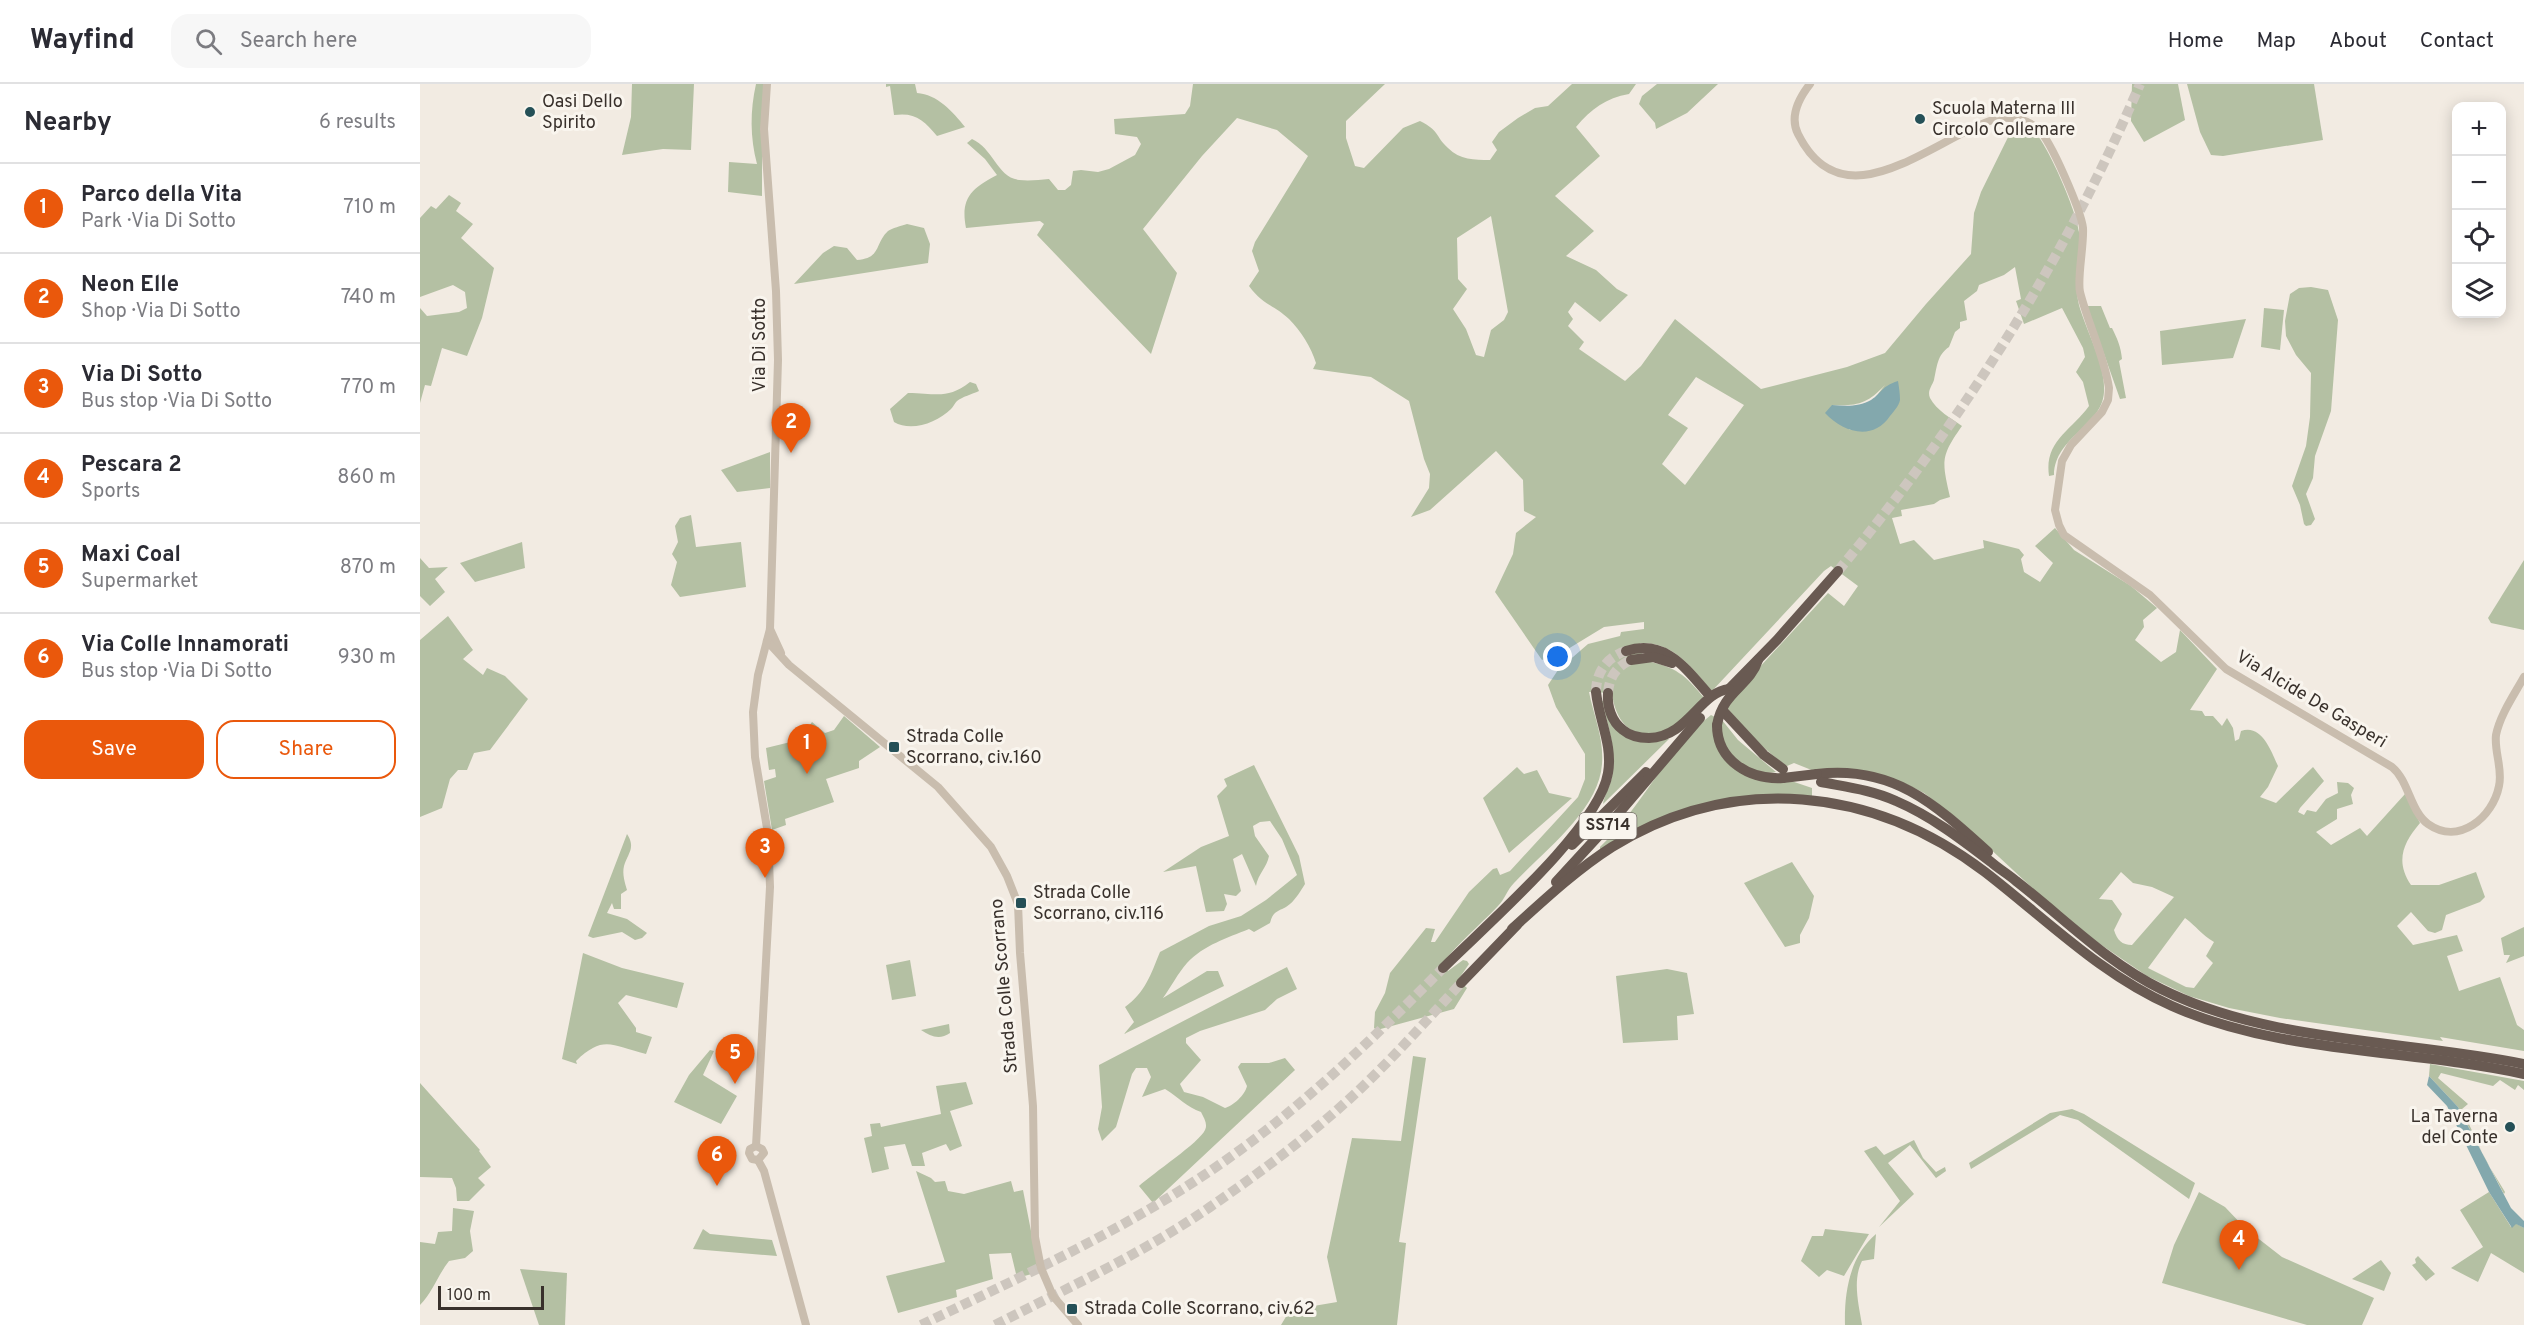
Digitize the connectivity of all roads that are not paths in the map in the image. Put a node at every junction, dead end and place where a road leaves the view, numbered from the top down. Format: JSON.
{"nodes":[{"id":1,"x":767,"y":84,"type":"edge"},
{"id":2,"x":1810,"y":84,"type":"edge"},
{"id":3,"x":1838,"y":571,"type":"tunnel mouth"},
{"id":4,"x":770,"y":629,"type":"junction"},
{"id":5,"x":767,"y":641,"type":"junction"},
{"id":6,"x":1629,"y":655,"type":"tunnel mouth"},
{"id":7,"x":782,"y":658,"type":"junction"},
{"id":8,"x":1758,"y":660,"type":"junction"},
{"id":9,"x":2524,"y":677,"type":"edge"},
{"id":10,"x":1730,"y":689,"type":"junction"},
{"id":11,"x":1596,"y":692,"type":"tunnel mouth"},
{"id":12,"x":1608,"y":693,"type":"tunnel mouth"},
{"id":13,"x":1710,"y":696,"type":"dead end"},
{"id":14,"x":1724,"y":712,"type":"dead end"},
{"id":15,"x":1700,"y":718,"type":"junction"},
{"id":16,"x":1783,"y":773,"type":"junction"},
{"id":17,"x":1819,"y":778,"type":"junction"},
{"id":18,"x":1918,"y":812,"type":"junction"},
{"id":19,"x":2015,"y":880,"type":"junction"},
{"id":20,"x":1514,"y":898,"type":"junction"},
{"id":21,"x":2042,"y":917,"type":"junction"},
{"id":22,"x":1512,"y":929,"type":"junction"},
{"id":23,"x":1443,"y":968,"type":"tunnel mouth"},
{"id":24,"x":1461,"y":983,"type":"tunnel mouth"},
{"id":25,"x":2259,"y":1028,"type":"junction"},
{"id":26,"x":2442,"y":1055,"type":"junction"},
{"id":27,"x":2524,"y":1064,"type":"edge"},
{"id":28,"x":2524,"y":1074,"type":"edge"},
{"id":29,"x":806,"y":1325,"type":"edge"},
{"id":30,"x":1078,"y":1325,"type":"edge"}],
"edges":[{"from":1,"to":4,"type":"street","name":"Via Di Sotto"},
{"from":2,"to":9,"type":"street","name":"Via Alcide De Gasperi"},
{"from":3,"to":8,"type":"highway","number":"SS714"},
{"from":4,"to":5,"type":"street","name":"Via Di Sotto"},
{"from":4,"to":7,"type":"street","name":"Strada Colle Scorrano"},
{"from":5,"to":7,"type":"street","name":"Strada Colle Scorrano"},
{"from":5,"to":29,"type":"street","name":"Via Di Sotto"},
{"from":6,"to":13,"type":"highway"},
{"from":7,"to":30,"type":"street","name":"Strada Colle Scorrano"},
{"from":8,"to":10,"type":"highway","number":"SS714","bridge":true},
{"from":8,"to":16,"type":"highway","bridge":true},
{"from":10,"to":12,"type":"highway","bridge":true},
{"from":10,"to":15,"type":"highway","number":"SS714"},
{"from":11,"to":20,"type":"highway"},
{"from":14,"to":16,"type":"highway"},
{"from":15,"to":20,"type":"highway","number":"SS714"},
{"from":15,"to":22,"type":"highway","number":"SS714"},
{"from":16,"to":17,"type":"highway","bridge":true},
{"from":17,"to":18,"type":"highway"},
{"from":17,"to":19,"type":"highway"},
{"from":18,"to":19,"type":"highway"},
{"from":18,"to":21,"type":"highway"},
{"from":19,"to":25,"type":"highway"},
{"from":20,"to":23,"type":"highway","number":"SS714"},
{"from":21,"to":22,"type":"highway"},
{"from":21,"to":25,"type":"highway"},
{"from":22,"to":24,"type":"highway","number":"SS714"},
{"from":25,"to":26,"type":"highway"},
{"from":26,"to":27,"type":"highway"},
{"from":26,"to":28,"type":"highway"}]}
